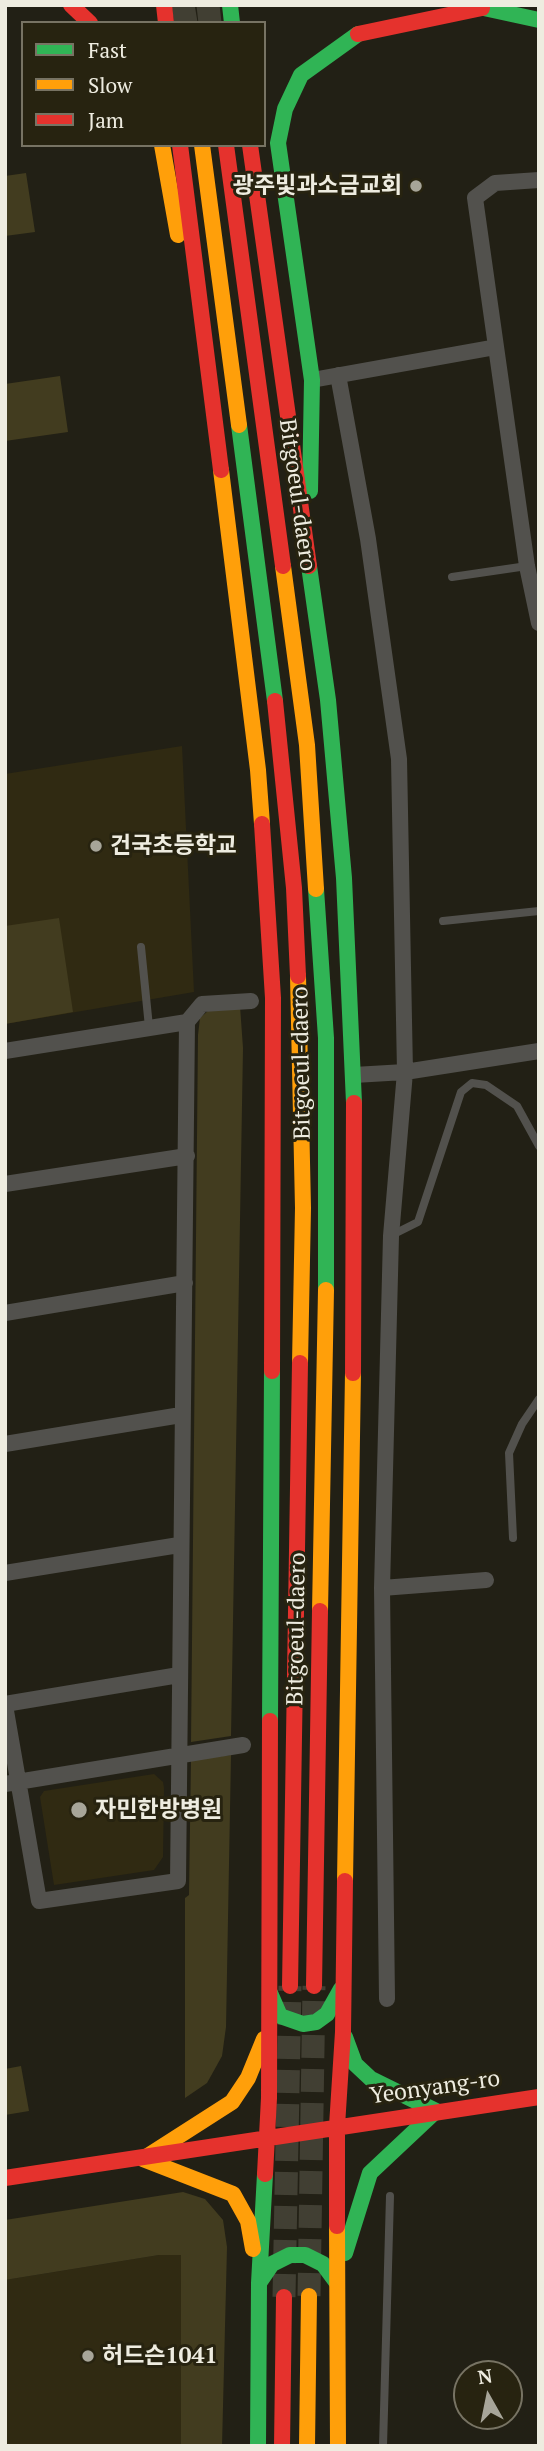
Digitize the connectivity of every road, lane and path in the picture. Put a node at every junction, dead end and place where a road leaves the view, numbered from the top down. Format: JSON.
{"nodes":[{"id":1,"x":71,"y":5,"type":"edge"},
{"id":2,"x":476,"y":6,"type":"edge"},
{"id":3,"x":539,"y":20,"type":"edge"},
{"id":4,"x":88,"y":21,"type":"edge"},
{"id":5,"x":162,"y":147,"type":"edge"},
{"id":6,"x":180,"y":147,"type":"edge"},
{"id":7,"x":202,"y":147,"type":"edge"},
{"id":8,"x":226,"y":147,"type":"edge"},
{"id":9,"x":250,"y":147,"type":"edge"},
{"id":10,"x":539,"y":180,"type":"edge"},
{"id":11,"x":266,"y":257,"type":"junction"},
{"id":12,"x":306,"y":334,"type":"junction"},
{"id":13,"x":205,"y":343,"type":"junction"},
{"id":14,"x":496,"y":347,"type":"junction"},
{"id":15,"x":338,"y":376,"type":"junction"},
{"id":16,"x":312,"y":380,"type":"junction"},
{"id":17,"x":308,"y":557,"type":"junction"},
{"id":18,"x":527,"y":566,"type":"junction"},
{"id":19,"x":452,"y":576,"type":"dead end"},
{"id":20,"x":539,"y":623,"type":"edge"},
{"id":21,"x":539,"y":911,"type":"edge"},
{"id":22,"x":443,"y":921,"type":"dead end"},
{"id":23,"x":141,"y":947,"type":"dead end"},
{"id":24,"x":251,"y":1001,"type":"dead end"},
{"id":25,"x":187,"y":1022,"type":"junction"},
{"id":26,"x":149,"y":1027,"type":"junction"},
{"id":27,"x":5,"y":1051,"type":"edge"},
{"id":28,"x":539,"y":1051,"type":"edge"},
{"id":29,"x":405,"y":1072,"type":"junction"},
{"id":30,"x":354,"y":1075,"type":"junction"},
{"id":31,"x":539,"y":1146,"type":"edge"},
{"id":32,"x":187,"y":1156,"type":"junction"},
{"id":33,"x":5,"y":1184,"type":"edge"},
{"id":34,"x":391,"y":1236,"type":"junction"},
{"id":35,"x":184,"y":1283,"type":"junction"},
{"id":36,"x":5,"y":1313,"type":"edge"},
{"id":37,"x":539,"y":1399,"type":"edge"},
{"id":38,"x":181,"y":1415,"type":"junction"},
{"id":39,"x":5,"y":1444,"type":"edge"},
{"id":40,"x":513,"y":1538,"type":"dead end"},
{"id":41,"x":179,"y":1545,"type":"junction"},
{"id":42,"x":5,"y":1573,"type":"edge"},
{"id":43,"x":486,"y":1580,"type":"dead end"},
{"id":44,"x":382,"y":1588,"type":"junction"},
{"id":45,"x":179,"y":1675,"type":"junction"},
{"id":46,"x":5,"y":1705,"type":"edge"},
{"id":47,"x":243,"y":1745,"type":"dead end"},
{"id":48,"x":179,"y":1754,"type":"junction"},
{"id":49,"x":12,"y":1783,"type":"edge"},
{"id":50,"x":344,"y":1982,"type":"junction"},
{"id":51,"x":268,"y":1986,"type":"junction"},
{"id":52,"x":290,"y":1986,"type":"tunnel mouth"},
{"id":53,"x":314,"y":1986,"type":"tunnel mouth"},
{"id":54,"x":387,"y":1999,"type":"dead end"},
{"id":55,"x":268,"y":2028,"type":"junction"},
{"id":56,"x":343,"y":2032,"type":"junction"},
{"id":57,"x":539,"y":2097,"type":"edge"},
{"id":58,"x":436,"y":2111,"type":"junction"},
{"id":59,"x":337,"y":2126,"type":"junction"},
{"id":60,"x":268,"y":2137,"type":"junction"},
{"id":61,"x":143,"y":2159,"type":"junction"},
{"id":62,"x":5,"y":2178,"type":"edge"},
{"id":63,"x":390,"y":2196,"type":"dead end"},
{"id":64,"x":260,"y":2283,"type":"junction"},
{"id":65,"x":337,"y":2283,"type":"junction"},
{"id":66,"x":309,"y":2296,"type":"tunnel mouth"},
{"id":67,"x":284,"y":2297,"type":"tunnel mouth"},
{"id":68,"x":258,"y":2446,"type":"edge"},
{"id":69,"x":282,"y":2446,"type":"edge"},
{"id":70,"x":307,"y":2446,"type":"edge"},
{"id":71,"x":338,"y":2446,"type":"edge"},
{"id":72,"x":383,"y":2446,"type":"edge"}],
"edges":[{"from":1,"to":4,"type":"main road"},
{"from":2,"to":3,"type":"main road"},
{"from":2,"to":12,"type":"main road"},
{"from":5,"to":13,"type":"main road"},
{"from":6,"to":13,"type":"main road"},
{"from":7,"to":52,"type":"main road","name":"Bitgoeul-daero"},
{"from":8,"to":53,"type":"main road","name":"Bitgoeul-daero"},
{"from":9,"to":11,"type":"main road"},
{"from":10,"to":14,"type":"street"},
{"from":11,"to":12,"type":"main road"},
{"from":11,"to":17,"type":"main road"},
{"from":12,"to":16,"type":"main road"},
{"from":13,"to":51,"type":"main road"},
{"from":14,"to":15,"type":"street"},
{"from":14,"to":18,"type":"street"},
{"from":15,"to":16,"type":"street"},
{"from":15,"to":29,"type":"street"},
{"from":16,"to":17,"type":"main road"},
{"from":17,"to":30,"type":"main road"},
{"from":18,"to":19,"type":"lane"},
{"from":18,"to":20,"type":"street"},
{"from":21,"to":22,"type":"lane"},
{"from":23,"to":26,"type":"lane"},
{"from":24,"to":25,"type":"street"},
{"from":25,"to":26,"type":"street"},
{"from":25,"to":32,"type":"street"},
{"from":26,"to":27,"type":"street"},
{"from":28,"to":29,"type":"street"},
{"from":29,"to":30,"type":"street"},
{"from":29,"to":34,"type":"street"},
{"from":30,"to":50,"type":"main road"},
{"from":31,"to":34,"type":"lane"},
{"from":32,"to":33,"type":"street"},
{"from":32,"to":35,"type":"street"},
{"from":34,"to":44,"type":"street"},
{"from":35,"to":36,"type":"street"},
{"from":35,"to":38,"type":"street"},
{"from":37,"to":40,"type":"lane"},
{"from":38,"to":39,"type":"street"},
{"from":38,"to":41,"type":"street"},
{"from":41,"to":42,"type":"street"},
{"from":41,"to":45,"type":"street"},
{"from":43,"to":44,"type":"street"},
{"from":44,"to":54,"type":"street"},
{"from":45,"to":46,"type":"street"},
{"from":45,"to":48,"type":"street"},
{"from":46,"to":49,"type":"street"},
{"from":47,"to":48,"type":"street"},
{"from":48,"to":49,"type":"street"},
{"from":48,"to":49,"type":"street"},
{"from":50,"to":51,"type":"main road"},
{"from":50,"to":56,"type":"main road"},
{"from":51,"to":55,"type":"main road"},
{"from":55,"to":60,"type":"main road"},
{"from":55,"to":61,"type":"main road"},
{"from":56,"to":58,"type":"main road"},
{"from":56,"to":59,"type":"main road"},
{"from":57,"to":58,"type":"main road","name":"Yeonyang-ro"},
{"from":58,"to":59,"type":"main road","name":"Yeonyang-ro"},
{"from":58,"to":65,"type":"main road"},
{"from":59,"to":60,"type":"main road","name":"Yeonyang-ro"},
{"from":59,"to":65,"type":"main road"},
{"from":60,"to":61,"type":"main road","name":"Yeonyang-ro"},
{"from":60,"to":64,"type":"main road"},
{"from":61,"to":62,"type":"main road","name":"Yeonyang-ro"},
{"from":61,"to":64,"type":"main road"},
{"from":63,"to":72,"type":"lane"},
{"from":64,"to":65,"type":"main road"},
{"from":64,"to":68,"type":"main road"},
{"from":65,"to":71,"type":"main road"},
{"from":66,"to":70,"type":"main road"},
{"from":67,"to":69,"type":"main road"}]}
